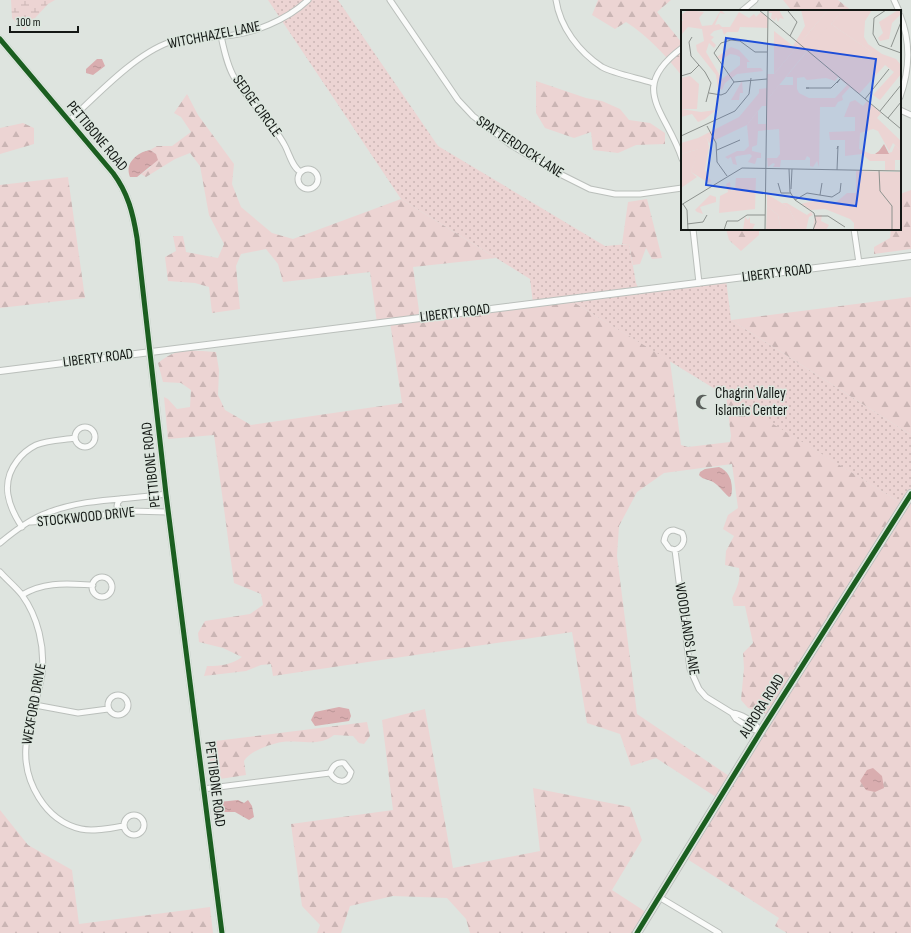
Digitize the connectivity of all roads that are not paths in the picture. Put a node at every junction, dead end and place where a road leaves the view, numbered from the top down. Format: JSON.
{"nodes":[{"id":1,"x":308,"y":0,"type":"edge"},
{"id":2,"x":390,"y":0,"type":"edge"},
{"id":3,"x":556,"y":0,"type":"edge"},
{"id":4,"x":755,"y":0,"type":"edge"},
{"id":5,"x":894,"y":0,"type":"edge"},
{"id":6,"x":743,"y":10,"type":"edge"},
{"id":7,"x":898,"y":10,"type":"edge"},
{"id":8,"x":901,"y":17,"type":"edge"},
{"id":9,"x":221,"y":36,"type":"junction"},
{"id":10,"x":0,"y":39,"type":"edge"},
{"id":11,"x":681,"y":49,"type":"edge"},
{"id":12,"x":652,"y":83,"type":"junction"},
{"id":13,"x":901,"y":93,"type":"edge"},
{"id":14,"x":901,"y":110,"type":"edge"},
{"id":15,"x":911,"y":115,"type":"edge"},
{"id":16,"x":69,"y":121,"type":"junction"},
{"id":17,"x":681,"y":156,"type":"edge"},
{"id":18,"x":301,"y":172,"type":"dead end"},
{"id":19,"x":681,"y":188,"type":"edge"},
{"id":20,"x":692,"y":230,"type":"edge"},
{"id":21,"x":854,"y":230,"type":"edge"},
{"id":22,"x":911,"y":256,"type":"edge"},
{"id":23,"x":859,"y":263,"type":"junction"},
{"id":24,"x":699,"y":283,"type":"junction"},
{"id":25,"x":150,"y":351,"type":"junction"},
{"id":26,"x":0,"y":371,"type":"edge"},
{"id":27,"x":75,"y":438,"type":"dead end"},
{"id":28,"x":166,"y":494,"type":"junction"},
{"id":29,"x":911,"y":494,"type":"edge"},
{"id":30,"x":121,"y":499,"type":"junction"},
{"id":31,"x":123,"y":512,"type":"junction"},
{"id":32,"x":168,"y":512,"type":"junction"},
{"id":33,"x":28,"y":523,"type":"junction"},
{"id":34,"x":22,"y":527,"type":"junction"},
{"id":35,"x":0,"y":543,"type":"edge"},
{"id":36,"x":675,"y":550,"type":"dead end"},
{"id":37,"x":0,"y":572,"type":"edge"},
{"id":38,"x":93,"y":585,"type":"dead end"},
{"id":39,"x":22,"y":595,"type":"junction"},
{"id":40,"x":35,"y":705,"type":"junction"},
{"id":41,"x":108,"y":709,"type":"junction"},
{"id":42,"x":761,"y":731,"type":"junction"},
{"id":43,"x":330,"y":773,"type":"dead end"},
{"id":44,"x":203,"y":789,"type":"junction"},
{"id":45,"x":124,"y":826,"type":"junction"},
{"id":46,"x":659,"y":897,"type":"junction"},
{"id":47,"x":222,"y":933,"type":"edge"},
{"id":48,"x":638,"y":933,"type":"edge"},
{"id":49,"x":719,"y":933,"type":"edge"}],
"edges":[{"from":1,"to":9,"type":"street","name":"WITCHHAZEL LANE"},
{"from":2,"to":19,"type":"street","name":"SPATTERDOCK LANE"},
{"from":3,"to":12,"type":"street"},
{"from":4,"to":6,"type":"street"},
{"from":5,"to":7,"type":"street"},
{"from":8,"to":13,"type":"street"},
{"from":9,"to":16,"type":"street","name":"WITCHHAZEL LANE"},
{"from":9,"to":18,"type":"street","name":"SEDGE CIRCLE"},
{"from":10,"to":16,"type":"street","name":"PETTIBONE ROAD"},
{"from":11,"to":12,"type":"street"},
{"from":12,"to":17,"type":"street"},
{"from":14,"to":15,"type":"street"},
{"from":16,"to":25,"type":"street","name":"PETTIBONE ROAD"},
{"from":20,"to":24,"type":"street"},
{"from":21,"to":23,"type":"street"},
{"from":22,"to":23,"type":"street","name":"LIBERTY ROAD"},
{"from":23,"to":24,"type":"street","name":"LIBERTY ROAD"},
{"from":24,"to":25,"type":"street","name":"LIBERTY ROAD"},
{"from":25,"to":26,"type":"street","name":"LIBERTY ROAD"},
{"from":25,"to":28,"type":"street","name":"PETTIBONE ROAD"},
{"from":27,"to":34,"type":"street"},
{"from":28,"to":30,"type":"street","name":"STOCKWOOD DRIVE"},
{"from":28,"to":32,"type":"street","name":"PETTIBONE ROAD"},
{"from":29,"to":42,"type":"main road","name":"AURORA ROAD"},
{"from":30,"to":31,"type":"street"},
{"from":30,"to":33,"type":"street","name":"STOCKWOOD DRIVE"},
{"from":31,"to":32,"type":"street","name":"STOCKWOOD DRIVE"},
{"from":31,"to":33,"type":"street","name":"STOCKWOOD DRIVE"},
{"from":32,"to":44,"type":"street","name":"PETTIBONE ROAD"},
{"from":33,"to":34,"type":"street","name":"STOCKWOOD DRIVE"},
{"from":34,"to":35,"type":"street","name":"STOCKWOOD DRIVE"},
{"from":36,"to":42,"type":"street","name":"WOODLANDS LANE"},
{"from":37,"to":39,"type":"street","name":"WEXFORD DRIVE"},
{"from":38,"to":39,"type":"street"},
{"from":39,"to":40,"type":"street","name":"WEXFORD DRIVE"},
{"from":40,"to":41,"type":"street"},
{"from":40,"to":45,"type":"street","name":"WEXFORD DRIVE"},
{"from":41,"to":41,"type":"street"},
{"from":42,"to":46,"type":"main road","name":"AURORA ROAD"},
{"from":43,"to":44,"type":"street"},
{"from":44,"to":47,"type":"street","name":"PETTIBONE ROAD"},
{"from":45,"to":45,"type":"street"},
{"from":46,"to":48,"type":"main road","name":"AURORA ROAD"},
{"from":46,"to":49,"type":"street"}]}
